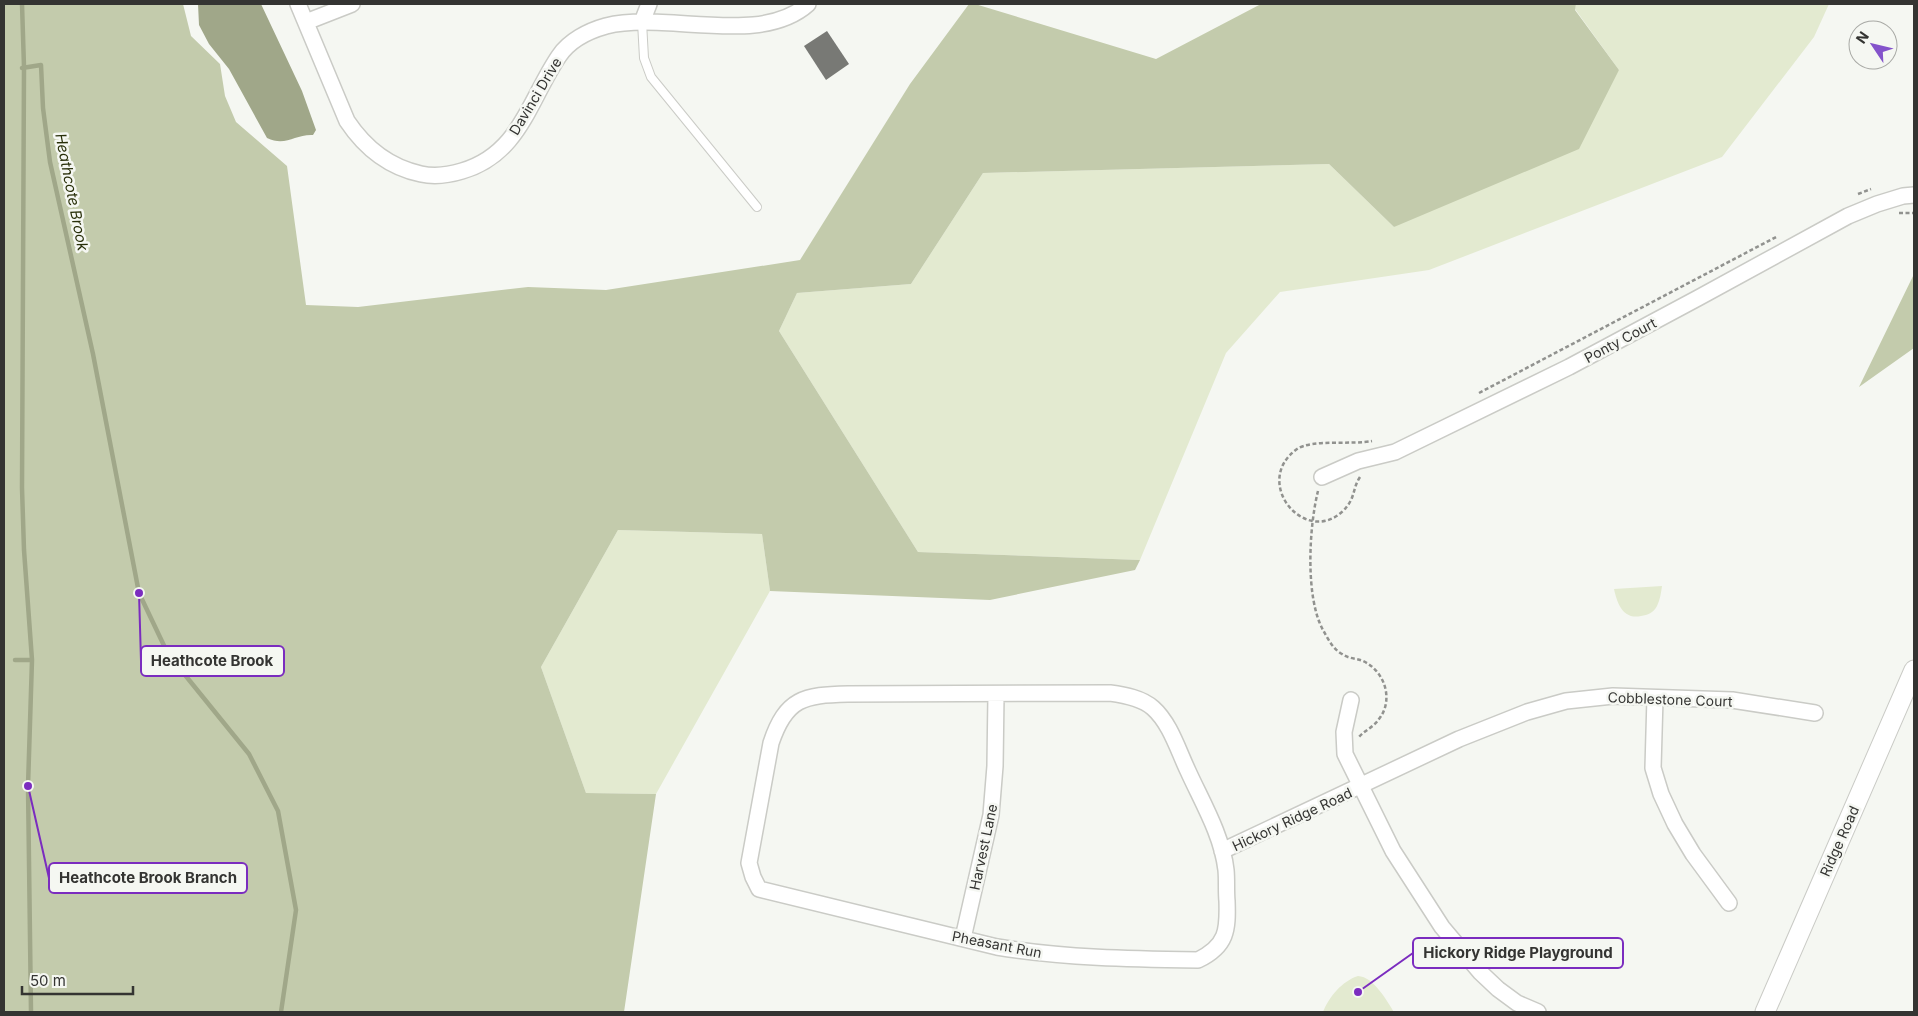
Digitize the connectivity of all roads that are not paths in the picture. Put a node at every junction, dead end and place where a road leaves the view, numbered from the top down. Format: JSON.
{"nodes":[{"id":1,"x":298,"y":4,"type":"edge"},
{"id":2,"x":352,"y":4,"type":"edge"},
{"id":3,"x":636,"y":4,"type":"edge"},
{"id":4,"x":649,"y":4,"type":"edge"},
{"id":5,"x":808,"y":4,"type":"edge"},
{"id":6,"x":306,"y":22,"type":"junction"},
{"id":7,"x":642,"y":22,"type":"junction"},
{"id":8,"x":1914,"y":195,"type":"edge"},
{"id":9,"x":757,"y":207,"type":"dead end"},
{"id":10,"x":1322,"y":477,"type":"road end"},
{"id":11,"x":1914,"y":670,"type":"edge"},
{"id":12,"x":996,"y":695,"type":"junction"},
{"id":13,"x":1655,"y":698,"type":"junction"},
{"id":14,"x":1351,"y":700,"type":"dead end"},
{"id":15,"x":1815,"y":713,"type":"dead end"},
{"id":16,"x":1361,"y":787,"type":"junction"},
{"id":17,"x":1222,"y":851,"type":"junction"},
{"id":18,"x":1729,"y":903,"type":"dead end"},
{"id":19,"x":963,"y":938,"type":"junction"},
{"id":20,"x":1538,"y":1012,"type":"edge"},
{"id":21,"x":1765,"y":1012,"type":"edge"}],
"edges":[{"from":1,"to":6,"type":"street","name":"Davinci Drive"},
{"from":2,"to":6,"type":"street"},
{"from":3,"to":7,"type":"street"},
{"from":4,"to":7,"type":"street"},
{"from":5,"to":7,"type":"street","name":"Davinci Drive"},
{"from":6,"to":7,"type":"street","name":"Davinci Drive"},
{"from":7,"to":9,"type":"lane"},
{"from":8,"to":10,"type":"street","name":"Ponty Court"},
{"from":11,"to":21,"type":"street","name":"Ridge Road"},
{"from":12,"to":17,"type":"street","name":"Pheasant Run"},
{"from":12,"to":19,"type":"street","name":"Harvest Lane"},
{"from":12,"to":19,"type":"street","name":"Pheasant Run"},
{"from":13,"to":15,"type":"street","name":"Cobblestone Court"},
{"from":13,"to":16,"type":"street","name":"Cobblestone Court"},
{"from":13,"to":18,"type":"street"},
{"from":14,"to":16,"type":"street"},
{"from":16,"to":17,"type":"street","name":"Hickory Ridge Road"},
{"from":16,"to":20,"type":"street"},
{"from":17,"to":19,"type":"street","name":"Pheasant Run"}]}
